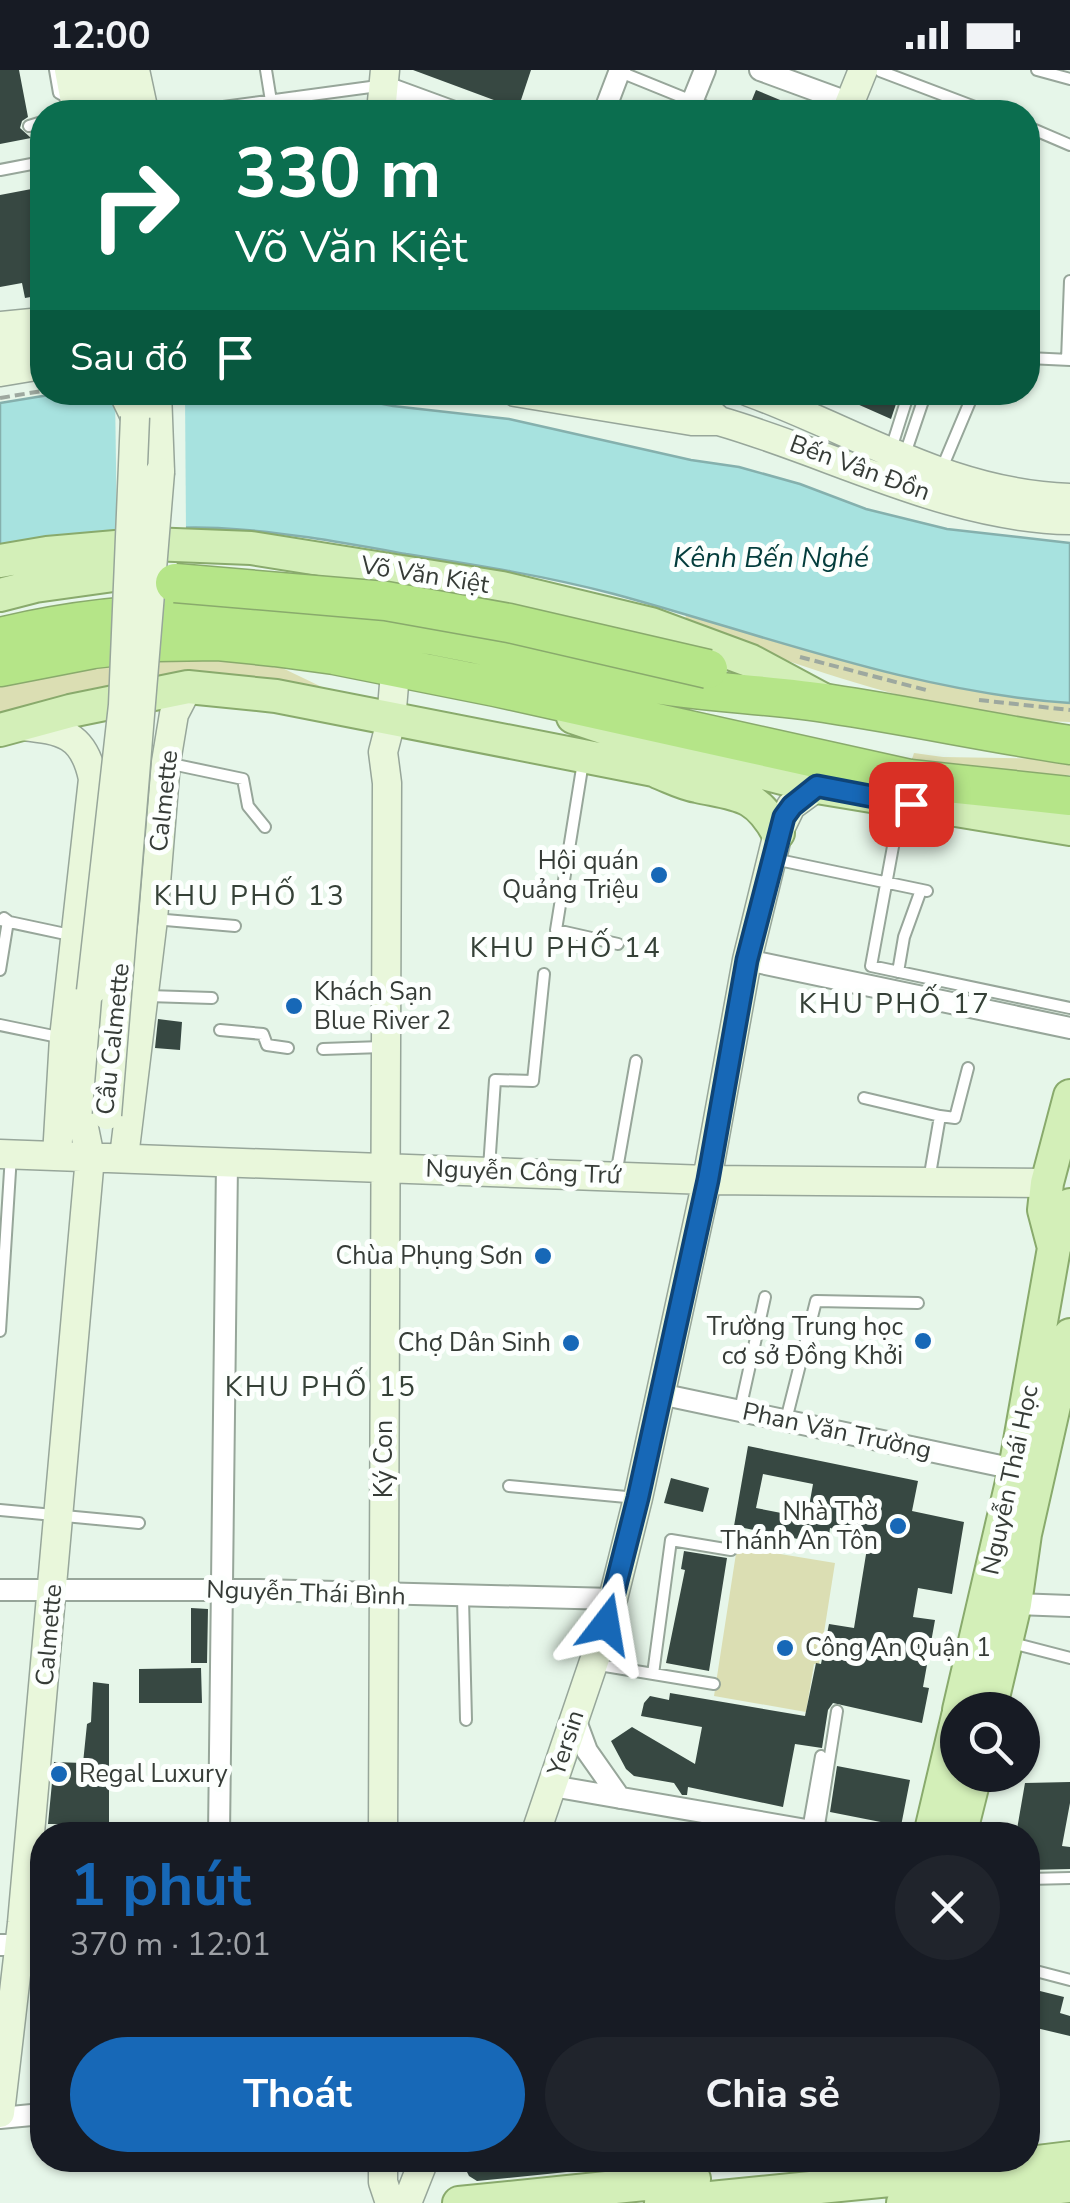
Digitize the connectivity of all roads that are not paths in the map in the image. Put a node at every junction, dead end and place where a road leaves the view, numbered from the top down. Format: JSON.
{"nodes":[{"id":1,"x":55,"y":70,"type":"edge"},
{"id":2,"x":69,"y":70,"type":"edge"},
{"id":3,"x":89,"y":70,"type":"edge"},
{"id":4,"x":112,"y":70,"type":"edge"},
{"id":5,"x":135,"y":70,"type":"edge"},
{"id":6,"x":266,"y":70,"type":"edge"},
{"id":7,"x":618,"y":70,"type":"edge"},
{"id":8,"x":705,"y":70,"type":"edge"},
{"id":9,"x":760,"y":70,"type":"edge"},
{"id":10,"x":874,"y":70,"type":"edge"},
{"id":11,"x":1037,"y":70,"type":"edge"},
{"id":12,"x":1070,"y":79,"type":"edge"},
{"id":13,"x":383,"y":89,"type":"edge"},
{"id":14,"x":297,"y":97,"type":"junction"},
{"id":15,"x":70,"y":100,"type":"edge"},
{"id":16,"x":80,"y":100,"type":"edge"},
{"id":17,"x":84,"y":100,"type":"edge"},
{"id":18,"x":118,"y":100,"type":"edge"},
{"id":19,"x":141,"y":100,"type":"edge"},
{"id":20,"x":271,"y":100,"type":"edge"},
{"id":21,"x":278,"y":100,"type":"edge"},
{"id":22,"x":298,"y":100,"type":"edge"},
{"id":23,"x":417,"y":100,"type":"edge"},
{"id":24,"x":608,"y":100,"type":"edge"},
{"id":25,"x":677,"y":100,"type":"edge"},
{"id":26,"x":694,"y":100,"type":"edge"},
{"id":27,"x":832,"y":100,"type":"edge"},
{"id":28,"x":858,"y":100,"type":"edge"},
{"id":29,"x":955,"y":100,"type":"edge"},
{"id":30,"x":1040,"y":132,"type":"edge"},
{"id":31,"x":1070,"y":146,"type":"edge"},
{"id":32,"x":30,"y":164,"type":"edge"},
{"id":33,"x":0,"y":170,"type":"edge"},
{"id":34,"x":1070,"y":280,"type":"edge"},
{"id":35,"x":30,"y":323,"type":"edge"},
{"id":36,"x":0,"y":326,"type":"edge"},
{"id":37,"x":30,"y":343,"type":"edge"},
{"id":38,"x":0,"y":346,"type":"edge"},
{"id":39,"x":1040,"y":359,"type":"edge"},
{"id":40,"x":1069,"y":360,"type":"edge"},
{"id":41,"x":30,"y":367,"type":"edge"},
{"id":42,"x":0,"y":372,"type":"edge"},
{"id":43,"x":130,"y":405,"type":"edge"},
{"id":44,"x":157,"y":405,"type":"edge"},
{"id":45,"x":664,"y":405,"type":"edge"},
{"id":46,"x":778,"y":405,"type":"edge"},
{"id":47,"x":906,"y":405,"type":"edge"},
{"id":48,"x":920,"y":405,"type":"edge"},
{"id":49,"x":969,"y":405,"type":"edge"},
{"id":50,"x":896,"y":457,"type":"junction"},
{"id":51,"x":940,"y":474,"type":"junction"},
{"id":52,"x":1070,"y":498,"type":"edge"},
{"id":53,"x":1070,"y":520,"type":"edge"},
{"id":54,"x":0,"y":561,"type":"edge"},
{"id":55,"x":140,"y":568,"type":"junction"},
{"id":56,"x":0,"y":595,"type":"edge"},
{"id":57,"x":0,"y":625,"type":"edge"},
{"id":58,"x":400,"y":630,"type":"junction"},
{"id":59,"x":0,"y":637,"type":"edge"},
{"id":60,"x":0,"y":667,"type":"edge"},
{"id":61,"x":394,"y":668,"type":"junction"},
{"id":62,"x":188,"y":687,"type":"junction"},
{"id":63,"x":526,"y":694,"type":"junction"},
{"id":64,"x":831,"y":704,"type":"junction"},
{"id":65,"x":391,"y":721,"type":"junction"},
{"id":66,"x":7,"y":727,"type":"edge"},
{"id":67,"x":1070,"y":746,"type":"edge"},
{"id":68,"x":584,"y":756,"type":"junction"},
{"id":69,"x":713,"y":760,"type":"junction"},
{"id":70,"x":166,"y":762,"type":"junction"},
{"id":71,"x":654,"y":770,"type":"junction"},
{"id":72,"x":817,"y":786,"type":"junction"},
{"id":73,"x":92,"y":793,"type":"junction"},
{"id":74,"x":163,"y":799,"type":"junction"},
{"id":75,"x":902,"y":802,"type":"junction"},
{"id":76,"x":1067,"y":822,"type":"edge"},
{"id":77,"x":265,"y":827,"type":"dead end"},
{"id":78,"x":776,"y":846,"type":"junction"},
{"id":79,"x":887,"y":882,"type":"junction"},
{"id":80,"x":3,"y":918,"type":"edge"},
{"id":81,"x":153,"y":920,"type":"junction"},
{"id":82,"x":234,"y":926,"type":"dead end"},
{"id":83,"x":76,"y":936,"type":"junction"},
{"id":84,"x":618,"y":944,"type":"dead end"},
{"id":85,"x":747,"y":960,"type":"junction"},
{"id":86,"x":0,"y":970,"type":"edge"},
{"id":87,"x":898,"y":972,"type":"junction"},
{"id":88,"x":544,"y":974,"type":"dead end"},
{"id":89,"x":142,"y":996,"type":"junction"},
{"id":90,"x":212,"y":998,"type":"dead end"},
{"id":91,"x":1070,"y":1008,"type":"edge"},
{"id":92,"x":0,"y":1025,"type":"edge"},
{"id":93,"x":1070,"y":1028,"type":"edge"},
{"id":94,"x":220,"y":1030,"type":"dead end"},
{"id":95,"x":64,"y":1038,"type":"junction"},
{"id":96,"x":386,"y":1047,"type":"junction"},
{"id":97,"x":288,"y":1048,"type":"dead end"},
{"id":98,"x":323,"y":1049,"type":"dead end"},
{"id":99,"x":636,"y":1062,"type":"dead end"},
{"id":100,"x":968,"y":1068,"type":"dead end"},
{"id":101,"x":1070,"y":1096,"type":"edge"},
{"id":102,"x":864,"y":1098,"type":"dead end"},
{"id":103,"x":940,"y":1116,"type":"junction"},
{"id":104,"x":6,"y":1154,"type":"edge"},
{"id":105,"x":57,"y":1156,"type":"junction"},
{"id":106,"x":90,"y":1157,"type":"junction"},
{"id":107,"x":124,"y":1157,"type":"junction"},
{"id":108,"x":228,"y":1163,"type":"junction"},
{"id":109,"x":385,"y":1167,"type":"junction"},
{"id":110,"x":489,"y":1172,"type":"junction"},
{"id":111,"x":616,"y":1176,"type":"junction"},
{"id":112,"x":708,"y":1180,"type":"junction"},
{"id":113,"x":928,"y":1181,"type":"junction"},
{"id":114,"x":1059,"y":1216,"type":"edge"},
{"id":115,"x":4,"y":1243,"type":"edge"},
{"id":116,"x":765,"y":1297,"type":"dead end"},
{"id":117,"x":918,"y":1303,"type":"dead end"},
{"id":118,"x":0,"y":1331,"type":"edge"},
{"id":119,"x":1066,"y":1371,"type":"edge"},
{"id":120,"x":660,"y":1394,"type":"junction"},
{"id":121,"x":740,"y":1410,"type":"junction"},
{"id":122,"x":786,"y":1420,"type":"junction"},
{"id":123,"x":1014,"y":1469,"type":"junction"},
{"id":124,"x":509,"y":1486,"type":"dead end"},
{"id":125,"x":638,"y":1498,"type":"junction"},
{"id":126,"x":0,"y":1510,"type":"edge"},
{"id":127,"x":58,"y":1514,"type":"junction"},
{"id":128,"x":138,"y":1522,"type":"dead end"},
{"id":129,"x":731,"y":1550,"type":"dead end"},
{"id":130,"x":53,"y":1589,"type":"junction"},
{"id":131,"x":0,"y":1590,"type":"edge"},
{"id":132,"x":224,"y":1590,"type":"junction"},
{"id":133,"x":384,"y":1594,"type":"junction"},
{"id":134,"x":463,"y":1598,"type":"junction"},
{"id":135,"x":613,"y":1599,"type":"junction"},
{"id":136,"x":1016,"y":1604,"type":"junction"},
{"id":137,"x":1070,"y":1606,"type":"edge"},
{"id":138,"x":1006,"y":1642,"type":"junction"},
{"id":139,"x":1070,"y":1658,"type":"edge"},
{"id":140,"x":592,"y":1664,"type":"junction"},
{"id":141,"x":653,"y":1674,"type":"junction"},
{"id":142,"x":714,"y":1684,"type":"dead end"},
{"id":143,"x":963,"y":1692,"type":"edge"},
{"id":144,"x":994,"y":1692,"type":"edge"},
{"id":145,"x":836,"y":1711,"type":"dead end"},
{"id":146,"x":574,"y":1716,"type":"junction"},
{"id":147,"x":466,"y":1720,"type":"dead end"},
{"id":148,"x":821,"y":1756,"type":"dead end"},
{"id":149,"x":552,"y":1786,"type":"junction"},
{"id":150,"x":940,"y":1791,"type":"edge"},
{"id":151,"x":971,"y":1792,"type":"edge"},
{"id":152,"x":620,"y":1798,"type":"junction"},
{"id":153,"x":32,"y":1822,"type":"edge"},
{"id":154,"x":219,"y":1822,"type":"edge"},
{"id":155,"x":383,"y":1822,"type":"edge"},
{"id":156,"x":540,"y":1822,"type":"edge"},
{"id":157,"x":761,"y":1822,"type":"edge"},
{"id":158,"x":820,"y":1822,"type":"edge"},
{"id":159,"x":821,"y":1822,"type":"edge"},
{"id":160,"x":933,"y":1822,"type":"edge"},
{"id":161,"x":963,"y":1822,"type":"edge"},
{"id":162,"x":30,"y":1845,"type":"edge"},
{"id":163,"x":1070,"y":1878,"type":"edge"},
{"id":164,"x":1040,"y":1879,"type":"edge"},
{"id":165,"x":21,"y":1945,"type":"edge"},
{"id":166,"x":1040,"y":1972,"type":"edge"},
{"id":167,"x":1070,"y":1980,"type":"edge"},
{"id":168,"x":30,"y":2115,"type":"edge"},
{"id":169,"x":0,"y":2116,"type":"edge"},
{"id":170,"x":1070,"y":2138,"type":"edge"},
{"id":171,"x":1040,"y":2150,"type":"edge"},
{"id":172,"x":1040,"y":2156,"type":"edge"},
{"id":173,"x":1070,"y":2158,"type":"edge"},
{"id":174,"x":383,"y":2172,"type":"edge"},
{"id":175,"x":419,"y":2172,"type":"edge"},
{"id":176,"x":911,"y":2172,"type":"edge"},
{"id":177,"x":863,"y":2179,"type":"edge"},
{"id":178,"x":1070,"y":2186,"type":"edge"},
{"id":179,"x":656,"y":2196,"type":"edge"},
{"id":180,"x":1008,"y":2198,"type":"edge"},
{"id":181,"x":503,"y":2201,"type":"edge"},
{"id":182,"x":1070,"y":2202,"type":"edge"},
{"id":183,"x":390,"y":2203,"type":"edge"},
{"id":184,"x":407,"y":2203,"type":"edge"},
{"id":185,"x":459,"y":2203,"type":"edge"},
{"id":186,"x":1056,"y":2203,"type":"edge"}],
"edges":[{"from":1,"to":15,"type":"lane"},
{"from":2,"to":16,"type":"main road"},
{"from":3,"to":17,"type":"main road"},
{"from":4,"to":18,"type":"main road"},
{"from":5,"to":19,"type":"main road"},
{"from":6,"to":20,"type":"lane"},
{"from":7,"to":24,"type":"street"},
{"from":7,"to":25,"type":"lane"},
{"from":8,"to":26,"type":"street"},
{"from":9,"to":27,"type":"street"},
{"from":10,"to":28,"type":"main road"},
{"from":10,"to":29,"type":"lane"},
{"from":11,"to":12,"type":"lane"},
{"from":13,"to":14,"type":"lane"},
{"from":13,"to":23,"type":"street"},
{"from":14,"to":21,"type":"lane"},
{"from":14,"to":22,"type":"lane"},
{"from":30,"to":31,"type":"lane"},
{"from":32,"to":33,"type":"lane"},
{"from":34,"to":40,"type":"lane"},
{"from":35,"to":36,"type":"main road"},
{"from":37,"to":38,"type":"main road"},
{"from":39,"to":40,"type":"lane"},
{"from":41,"to":42,"type":"main road"},
{"from":43,"to":55,"type":"main road","name":"Cầu Calmette","bridge":true},
{"from":44,"to":55,"type":"main road","name":"Cầu Calmette","bridge":true},
{"from":45,"to":53,"type":"main road","name":"Bến Vân Đồn"},
{"from":46,"to":50,"type":"main road","name":"Bến Vân Đồn"},
{"from":47,"to":50,"type":"lane"},
{"from":48,"to":50,"type":"lane"},
{"from":49,"to":51,"type":"lane"},
{"from":50,"to":51,"type":"main road","name":"Bến Vân Đồn"},
{"from":51,"to":52,"type":"main road","name":"Bến Vân Đồn"},
{"from":54,"to":64,"type":"main road","name":"Võ Văn Kiệt"},
{"from":55,"to":56,"type":"main road"},
{"from":55,"to":64,"type":"highway","bridge":true},
{"from":55,"to":106,"type":"main road","name":"Cầu Calmette","bridge":true},
{"from":57,"to":58,"type":"highway","name":"Võ Văn Kiệt"},
{"from":58,"to":59,"type":"highway","name":"Võ Văn Kiệt"},
{"from":58,"to":61,"type":"main road","name":"Ký Con"},
{"from":58,"to":64,"type":"highway","name":"Võ Văn Kiệt"},
{"from":60,"to":61,"type":"highway"},
{"from":61,"to":63,"type":"highway"},
{"from":61,"to":65,"type":"main road","name":"Ký Con"},
{"from":62,"to":65,"type":"main road"},
{"from":62,"to":66,"type":"main road"},
{"from":62,"to":70,"type":"main road","name":"Calmette"},
{"from":63,"to":69,"type":"main road"},
{"from":63,"to":76,"type":"highway"},
{"from":64,"to":67,"type":"highway","name":"Võ Văn Kiệt"},
{"from":65,"to":68,"type":"main road"},
{"from":65,"to":96,"type":"main road","name":"Ký Con"},
{"from":66,"to":73,"type":"main road"},
{"from":68,"to":71,"type":"main road"},
{"from":68,"to":84,"type":"lane"},
{"from":69,"to":71,"type":"main road"},
{"from":69,"to":72,"type":"main road"},
{"from":70,"to":74,"type":"main road","name":"Calmette"},
{"from":70,"to":77,"type":"lane"},
{"from":71,"to":78,"type":"main road"},
{"from":72,"to":75,"type":"main road"},
{"from":72,"to":78,"type":"main road","name":"Yersin"},
{"from":73,"to":74,"type":"main road"},
{"from":73,"to":83,"type":"main road"},
{"from":74,"to":81,"type":"main road","name":"Calmette"},
{"from":75,"to":76,"type":"main road"},
{"from":75,"to":79,"type":"lane"},
{"from":78,"to":79,"type":"lane"},
{"from":78,"to":85,"type":"main road","name":"Yersin"},
{"from":79,"to":87,"type":"lane"},
{"from":79,"to":87,"type":"lane"},
{"from":80,"to":83,"type":"lane"},
{"from":80,"to":86,"type":"lane"},
{"from":81,"to":82,"type":"lane"},
{"from":81,"to":89,"type":"main road","name":"Calmette"},
{"from":83,"to":95,"type":"main road"},
{"from":85,"to":93,"type":"street"},
{"from":85,"to":112,"type":"main road","name":"Yersin"},
{"from":87,"to":91,"type":"lane"},
{"from":88,"to":110,"type":"lane"},
{"from":89,"to":90,"type":"lane"},
{"from":89,"to":107,"type":"main road","name":"Calmette"},
{"from":92,"to":95,"type":"lane"},
{"from":94,"to":97,"type":"lane"},
{"from":95,"to":105,"type":"main road"},
{"from":96,"to":98,"type":"lane"},
{"from":96,"to":109,"type":"main road","name":"Ký Con"},
{"from":99,"to":111,"type":"lane"},
{"from":100,"to":103,"type":"lane"},
{"from":101,"to":114,"type":"main road","name":"Nguyễn Thái Học"},
{"from":102,"to":103,"type":"lane"},
{"from":103,"to":113,"type":"lane"},
{"from":104,"to":105,"type":"main road","name":"Nguyễn Công Trứ"},
{"from":104,"to":115,"type":"lane"},
{"from":105,"to":106,"type":"main road","name":"Nguyễn Công Trứ"},
{"from":106,"to":107,"type":"main road","name":"Nguyễn Công Trứ"},
{"from":106,"to":127,"type":"main road","name":"Calmette"},
{"from":107,"to":108,"type":"main road","name":"Nguyễn Công Trứ"},
{"from":108,"to":109,"type":"main road","name":"Nguyễn Công Trứ"},
{"from":108,"to":132,"type":"street"},
{"from":109,"to":110,"type":"main road","name":"Nguyễn Công Trứ"},
{"from":109,"to":133,"type":"main road","name":"Ký Con"},
{"from":110,"to":111,"type":"main road","name":"Nguyễn Công Trứ"},
{"from":111,"to":112,"type":"main road","name":"Nguyễn Công Trứ"},
{"from":112,"to":113,"type":"main road","name":"Nguyễn Công Trứ"},
{"from":112,"to":120,"type":"main road","name":"Yersin"},
{"from":113,"to":114,"type":"main road","name":"Nguyễn Công Trứ"},
{"from":114,"to":123,"type":"main road","name":"Nguyễn Thái Học"},
{"from":115,"to":118,"type":"lane"},
{"from":116,"to":121,"type":"lane"},
{"from":117,"to":122,"type":"lane"},
{"from":119,"to":136,"type":"main road","name":"Nguyễn Thái Học"},
{"from":120,"to":121,"type":"street","name":"Phan Văn Trường"},
{"from":120,"to":125,"type":"main road","name":"Yersin"},
{"from":121,"to":122,"type":"street","name":"Phan Văn Trường"},
{"from":122,"to":123,"type":"street","name":"Phan Văn Trường"},
{"from":123,"to":143,"type":"main road","name":"Nguyễn Thái Học"},
{"from":124,"to":125,"type":"lane"},
{"from":125,"to":135,"type":"main road","name":"Yersin"},
{"from":126,"to":127,"type":"lane"},
{"from":127,"to":128,"type":"lane"},
{"from":127,"to":130,"type":"main road","name":"Calmette"},
{"from":129,"to":141,"type":"lane"},
{"from":130,"to":131,"type":"street","name":"Nguyễn Thái Bình"},
{"from":130,"to":132,"type":"street","name":"Nguyễn Thái Bình"},
{"from":130,"to":153,"type":"main road","name":"Calmette"},
{"from":132,"to":133,"type":"street","name":"Nguyễn Thái Bình"},
{"from":132,"to":154,"type":"street"},
{"from":133,"to":134,"type":"street","name":"Nguyễn Thái Bình"},
{"from":133,"to":155,"type":"main road","name":"Ký Con"},
{"from":134,"to":135,"type":"street","name":"Nguyễn Thái Bình"},
{"from":134,"to":147,"type":"lane"},
{"from":135,"to":140,"type":"main road","name":"Yersin"},
{"from":136,"to":137,"type":"street"},
{"from":136,"to":138,"type":"main road","name":"Nguyễn Thái Học"},
{"from":138,"to":139,"type":"lane"},
{"from":138,"to":144,"type":"main road","name":"Nguyễn Thái Học"},
{"from":140,"to":141,"type":"lane"},
{"from":140,"to":146,"type":"main road","name":"Yersin"},
{"from":141,"to":142,"type":"lane"},
{"from":145,"to":159,"type":"lane"},
{"from":146,"to":149,"type":"main road","name":"Yersin"},
{"from":146,"to":152,"type":"street"},
{"from":148,"to":158,"type":"lane"},
{"from":149,"to":152,"type":"street"},
{"from":149,"to":156,"type":"main road","name":"Yersin"},
{"from":150,"to":160,"type":"main road","name":"Nguyễn Thái Học"},
{"from":151,"to":161,"type":"main road"},
{"from":152,"to":157,"type":"street"},
{"from":162,"to":165,"type":"main road","name":"Calmette"},
{"from":163,"to":164,"type":"lane"},
{"from":165,"to":169,"type":"main road","name":"Calmette"},
{"from":166,"to":167,"type":"lane"},
{"from":168,"to":169,"type":"street"},
{"from":170,"to":171,"type":"main road"},
{"from":172,"to":173,"type":"main road"},
{"from":174,"to":183,"type":"main road"},
{"from":175,"to":184,"type":"main road"},
{"from":176,"to":177,"type":"main road"},
{"from":177,"to":179,"type":"main road"},
{"from":177,"to":180,"type":"main road"},
{"from":178,"to":180,"type":"main road"},
{"from":179,"to":181,"type":"main road"},
{"from":181,"to":185,"type":"main road"},
{"from":182,"to":186,"type":"main road"}]}
